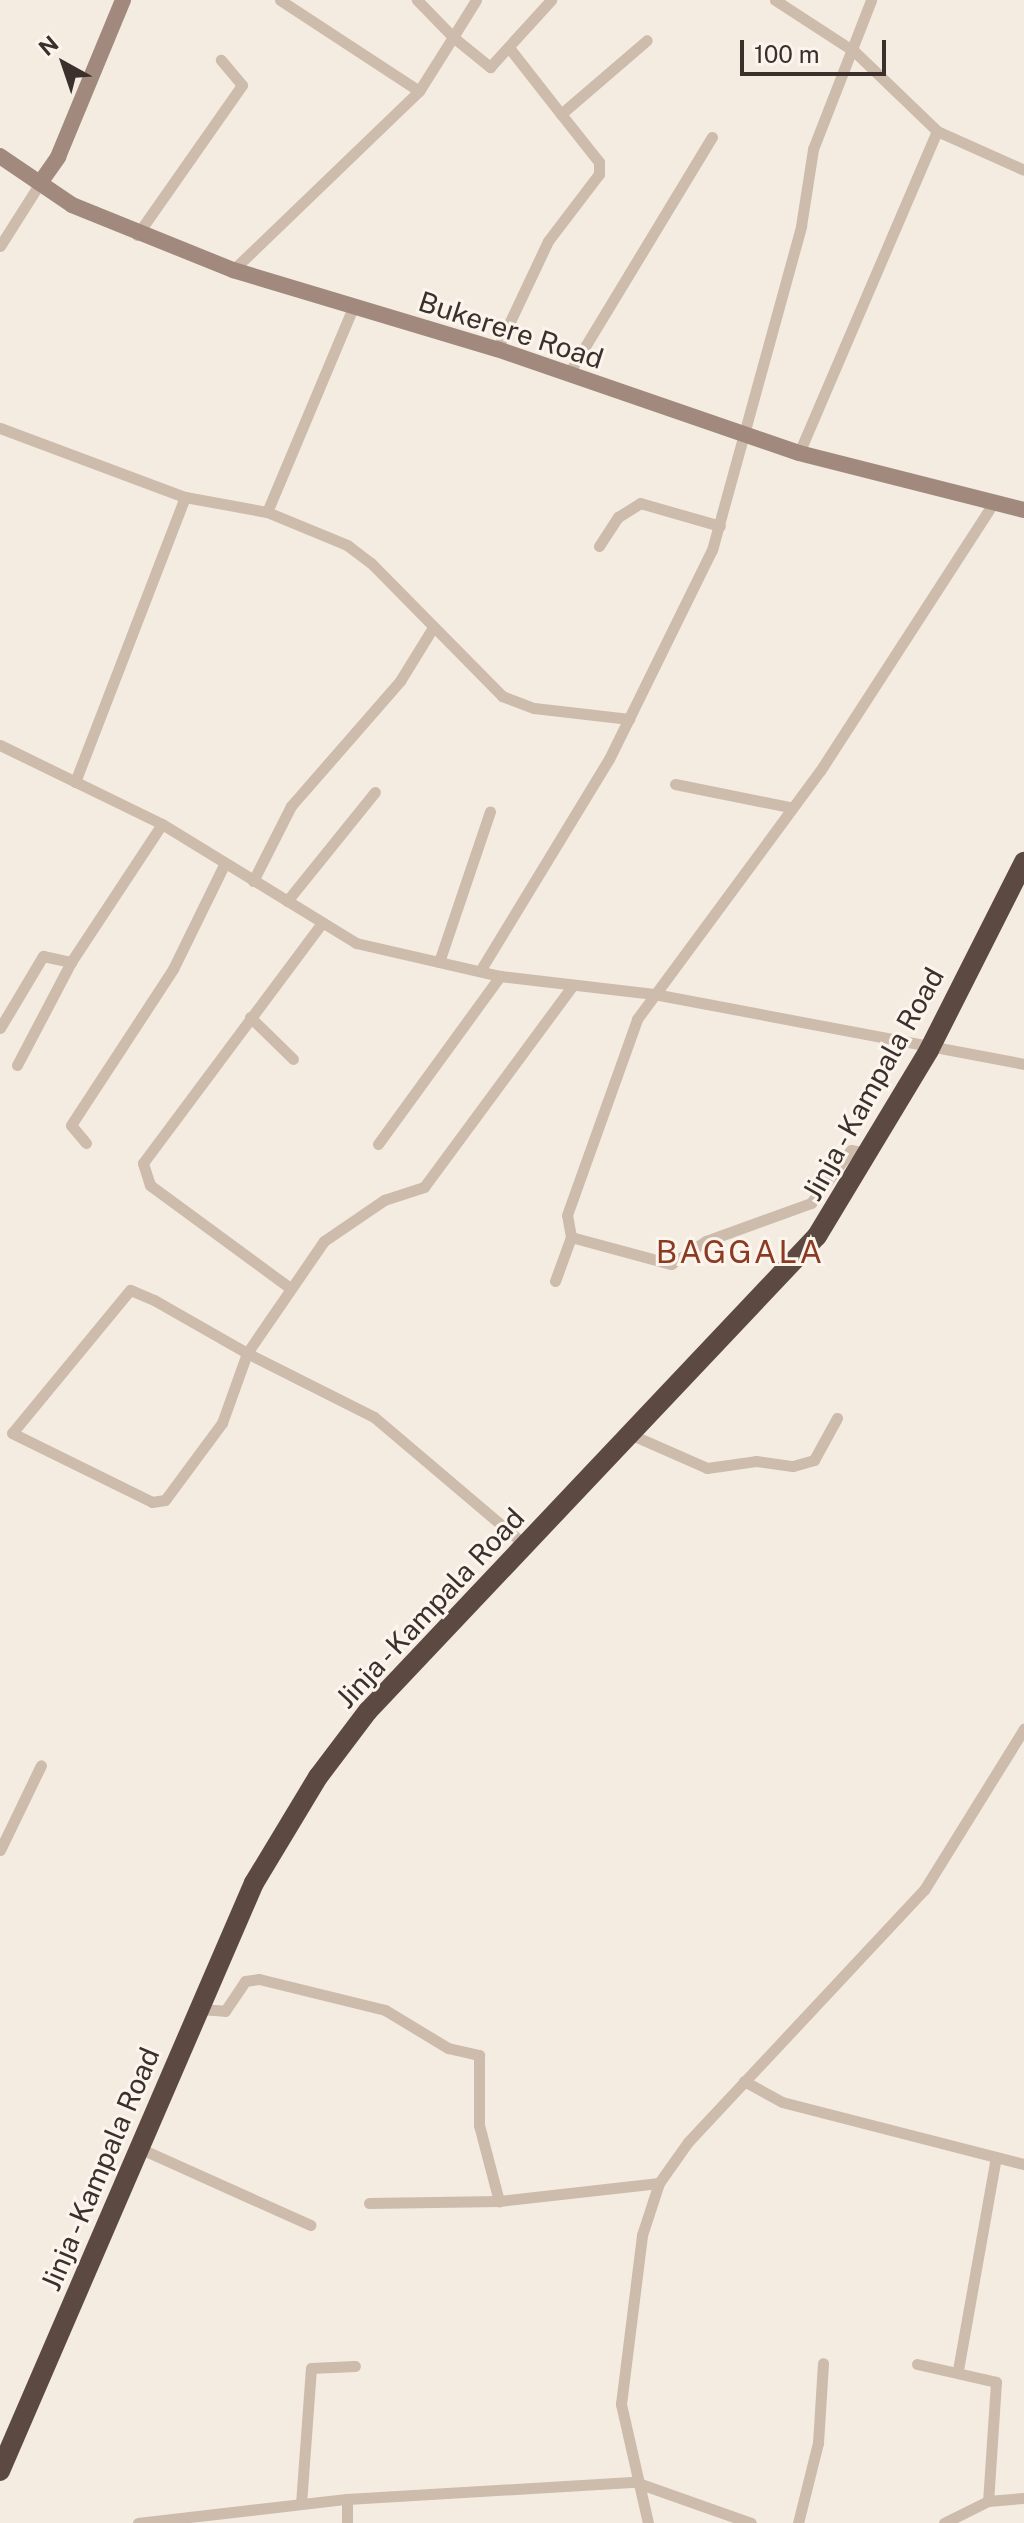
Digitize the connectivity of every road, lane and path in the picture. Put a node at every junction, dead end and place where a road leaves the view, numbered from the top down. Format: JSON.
{"nodes":[{"id":1,"x":123,"y":0,"type":"edge"},
{"id":2,"x":280,"y":0,"type":"edge"},
{"id":3,"x":417,"y":0,"type":"edge"},
{"id":4,"x":476,"y":0,"type":"edge"},
{"id":5,"x":551,"y":0,"type":"edge"},
{"id":6,"x":775,"y":0,"type":"edge"},
{"id":7,"x":871,"y":0,"type":"edge"},
{"id":8,"x":453,"y":37,"type":"junction"},
{"id":9,"x":647,"y":40,"type":"dead end"},
{"id":10,"x":510,"y":49,"type":"junction"},
{"id":11,"x":855,"y":52,"type":"junction"},
{"id":12,"x":221,"y":60,"type":"dead end"},
{"id":13,"x":419,"y":91,"type":"junction"},
{"id":14,"x":561,"y":114,"type":"junction"},
{"id":15,"x":937,"y":131,"type":"junction"},
{"id":16,"x":712,"y":137,"type":"dead end"},
{"id":17,"x":0,"y":156,"type":"edge"},
{"id":18,"x":1024,"y":170,"type":"edge"},
{"id":19,"x":40,"y":183,"type":"junction"},
{"id":20,"x":137,"y":235,"type":"junction"},
{"id":21,"x":0,"y":246,"type":"edge"},
{"id":22,"x":233,"y":270,"type":"junction"},
{"id":23,"x":353,"y":307,"type":"junction"},
{"id":24,"x":497,"y":349,"type":"junction"},
{"id":25,"x":569,"y":373,"type":"junction"},
{"id":26,"x":0,"y":428,"type":"edge"},
{"id":27,"x":744,"y":432,"type":"junction"},
{"id":28,"x":799,"y":453,"type":"junction"},
{"id":29,"x":185,"y":497,"type":"junction"},
{"id":30,"x":994,"y":502,"type":"junction"},
{"id":31,"x":1024,"y":510,"type":"edge"},
{"id":32,"x":267,"y":512,"type":"junction"},
{"id":33,"x":720,"y":526,"type":"junction"},
{"id":34,"x":599,"y":546,"type":"dead end"},
{"id":35,"x":432,"y":629,"type":"junction"},
{"id":36,"x":629,"y":719,"type":"junction"},
{"id":37,"x":0,"y":745,"type":"edge"},
{"id":38,"x":75,"y":782,"type":"junction"},
{"id":39,"x":675,"y":784,"type":"dead end"},
{"id":40,"x":375,"y":792,"type":"dead end"},
{"id":41,"x":789,"y":807,"type":"junction"},
{"id":42,"x":490,"y":811,"type":"dead end"},
{"id":43,"x":162,"y":824,"type":"junction"},
{"id":44,"x":1024,"y":862,"type":"edge"},
{"id":45,"x":225,"y":863,"type":"junction"},
{"id":46,"x":253,"y":881,"type":"junction"},
{"id":47,"x":287,"y":901,"type":"junction"},
{"id":48,"x":322,"y":923,"type":"junction"},
{"id":49,"x":71,"y":962,"type":"junction"},
{"id":50,"x":439,"y":962,"type":"junction"},
{"id":51,"x":480,"y":971,"type":"junction"},
{"id":52,"x":500,"y":976,"type":"junction"},
{"id":53,"x":573,"y":985,"type":"junction"},
{"id":54,"x":654,"y":994,"type":"junction"},
{"id":55,"x":250,"y":1017,"type":"junction"},
{"id":56,"x":0,"y":1028,"type":"edge"},
{"id":57,"x":929,"y":1050,"type":"junction"},
{"id":58,"x":293,"y":1059,"type":"dead end"},
{"id":59,"x":1024,"y":1064,"type":"edge"},
{"id":60,"x":17,"y":1065,"type":"dead end"},
{"id":61,"x":86,"y":1143,"type":"dead end"},
{"id":62,"x":378,"y":1144,"type":"dead end"},
{"id":63,"x":870,"y":1154,"type":"junction"},
{"id":64,"x":571,"y":1237,"type":"junction"},
{"id":65,"x":555,"y":1281,"type":"dead end"},
{"id":66,"x":290,"y":1288,"type":"junction"},
{"id":67,"x":247,"y":1353,"type":"junction"},
{"id":68,"x":837,"y":1418,"type":"dead end"},
{"id":69,"x":632,"y":1435,"type":"junction"},
{"id":70,"x":525,"y":1545,"type":"junction"},
{"id":71,"x":1024,"y":1729,"type":"edge"},
{"id":72,"x":41,"y":1765,"type":"dead end"},
{"id":73,"x":0,"y":1849,"type":"edge"},
{"id":74,"x":199,"y":2009,"type":"junction"},
{"id":75,"x":744,"y":2081,"type":"junction"},
{"id":76,"x":139,"y":2148,"type":"junction"},
{"id":77,"x":996,"y":2157,"type":"junction"},
{"id":78,"x":1024,"y":2164,"type":"edge"},
{"id":79,"x":659,"y":2183,"type":"junction"},
{"id":80,"x":499,"y":2201,"type":"junction"},
{"id":81,"x":369,"y":2203,"type":"dead end"},
{"id":82,"x":310,"y":2225,"type":"dead end"},
{"id":83,"x":823,"y":2363,"type":"dead end"},
{"id":84,"x":917,"y":2364,"type":"dead end"},
{"id":85,"x":355,"y":2366,"type":"dead end"},
{"id":86,"x":958,"y":2370,"type":"junction"},
{"id":87,"x":0,"y":2471,"type":"edge"},
{"id":88,"x":635,"y":2482,"type":"junction"},
{"id":89,"x":1024,"y":2498,"type":"edge"},
{"id":90,"x":347,"y":2499,"type":"junction"},
{"id":91,"x":988,"y":2501,"type":"junction"},
{"id":92,"x":301,"y":2504,"type":"junction"},
{"id":93,"x":138,"y":2523,"type":"edge"},
{"id":94,"x":347,"y":2523,"type":"edge"},
{"id":95,"x":648,"y":2523,"type":"edge"},
{"id":96,"x":751,"y":2523,"type":"edge"},
{"id":97,"x":798,"y":2523,"type":"edge"},
{"id":98,"x":944,"y":2523,"type":"edge"}],
"edges":[{"from":1,"to":19,"type":"main road"},
{"from":2,"to":13,"type":"street"},
{"from":3,"to":8,"type":"street"},
{"from":4,"to":8,"type":"street"},
{"from":5,"to":10,"type":"street"},
{"from":6,"to":11,"type":"street"},
{"from":7,"to":11,"type":"street"},
{"from":8,"to":10,"type":"street"},
{"from":8,"to":13,"type":"street"},
{"from":9,"to":14,"type":"street"},
{"from":10,"to":14,"type":"street"},
{"from":11,"to":15,"type":"street"},
{"from":11,"to":27,"type":"street"},
{"from":12,"to":20,"type":"street"},
{"from":13,"to":22,"type":"street"},
{"from":14,"to":24,"type":"street"},
{"from":15,"to":18,"type":"street"},
{"from":15,"to":28,"type":"street"},
{"from":16,"to":25,"type":"street"},
{"from":17,"to":19,"type":"main road","name":"Bukerere Road"},
{"from":19,"to":20,"type":"main road","name":"Bukerere Road"},
{"from":19,"to":21,"type":"street"},
{"from":20,"to":22,"type":"main road","name":"Bukerere Road"},
{"from":22,"to":23,"type":"main road","name":"Bukerere Road"},
{"from":23,"to":24,"type":"main road","name":"Bukerere Road"},
{"from":23,"to":32,"type":"street"},
{"from":24,"to":25,"type":"main road","name":"Bukerere Road"},
{"from":25,"to":27,"type":"main road","name":"Bukerere Road"},
{"from":26,"to":29,"type":"street"},
{"from":27,"to":28,"type":"main road","name":"Bukerere Road"},
{"from":27,"to":33,"type":"street"},
{"from":28,"to":30,"type":"main road","name":"Bukerere Road"},
{"from":29,"to":32,"type":"street"},
{"from":29,"to":38,"type":"street"},
{"from":30,"to":31,"type":"main road","name":"Bukerere Road"},
{"from":30,"to":41,"type":"street"},
{"from":32,"to":35,"type":"street"},
{"from":33,"to":34,"type":"street"},
{"from":33,"to":36,"type":"street"},
{"from":35,"to":36,"type":"street"},
{"from":35,"to":46,"type":"street"},
{"from":36,"to":51,"type":"street"},
{"from":37,"to":38,"type":"street"},
{"from":38,"to":43,"type":"street"},
{"from":39,"to":41,"type":"street"},
{"from":40,"to":47,"type":"street"},
{"from":41,"to":54,"type":"street"},
{"from":42,"to":50,"type":"street"},
{"from":43,"to":45,"type":"street"},
{"from":43,"to":49,"type":"street"},
{"from":44,"to":57,"type":"highway","name":"Jinja - Kampala Road"},
{"from":45,"to":46,"type":"street"},
{"from":45,"to":61,"type":"street"},
{"from":46,"to":47,"type":"street"},
{"from":47,"to":48,"type":"street"},
{"from":48,"to":50,"type":"street"},
{"from":48,"to":55,"type":"street"},
{"from":49,"to":56,"type":"street"},
{"from":49,"to":60,"type":"street"},
{"from":50,"to":51,"type":"street"},
{"from":51,"to":52,"type":"street"},
{"from":52,"to":53,"type":"street"},
{"from":52,"to":62,"type":"street"},
{"from":53,"to":54,"type":"street"},
{"from":53,"to":66,"type":"street"},
{"from":54,"to":57,"type":"street"},
{"from":54,"to":64,"type":"street"},
{"from":55,"to":58,"type":"street"},
{"from":55,"to":66,"type":"street"},
{"from":57,"to":59,"type":"street"},
{"from":57,"to":63,"type":"highway","name":"Jinja - Kampala Road"},
{"from":63,"to":64,"type":"street"},
{"from":63,"to":69,"type":"highway","name":"Jinja - Kampala Road"},
{"from":64,"to":65,"type":"street"},
{"from":66,"to":67,"type":"street"},
{"from":67,"to":67,"type":"street"},
{"from":67,"to":70,"type":"street"},
{"from":68,"to":69,"type":"street"},
{"from":69,"to":70,"type":"highway","name":"Jinja - Kampala Road"},
{"from":70,"to":74,"type":"highway","name":"Jinja - Kampala Road"},
{"from":71,"to":75,"type":"street"},
{"from":72,"to":73,"type":"street"},
{"from":74,"to":76,"type":"highway","name":"Jinja - Kampala Road"},
{"from":74,"to":80,"type":"street"},
{"from":75,"to":77,"type":"street"},
{"from":75,"to":79,"type":"street"},
{"from":76,"to":82,"type":"street"},
{"from":76,"to":87,"type":"highway","name":"Jinja - Kampala Road"},
{"from":77,"to":78,"type":"street"},
{"from":77,"to":86,"type":"street"},
{"from":79,"to":80,"type":"street"},
{"from":79,"to":88,"type":"street"},
{"from":80,"to":81,"type":"street"},
{"from":83,"to":97,"type":"street"},
{"from":84,"to":86,"type":"street"},
{"from":85,"to":92,"type":"street"},
{"from":86,"to":91,"type":"street"},
{"from":88,"to":90,"type":"street"},
{"from":88,"to":95,"type":"street"},
{"from":88,"to":96,"type":"street"},
{"from":89,"to":91,"type":"street"},
{"from":90,"to":92,"type":"street"},
{"from":90,"to":94,"type":"street"},
{"from":91,"to":98,"type":"street"},
{"from":92,"to":93,"type":"street"}]}
